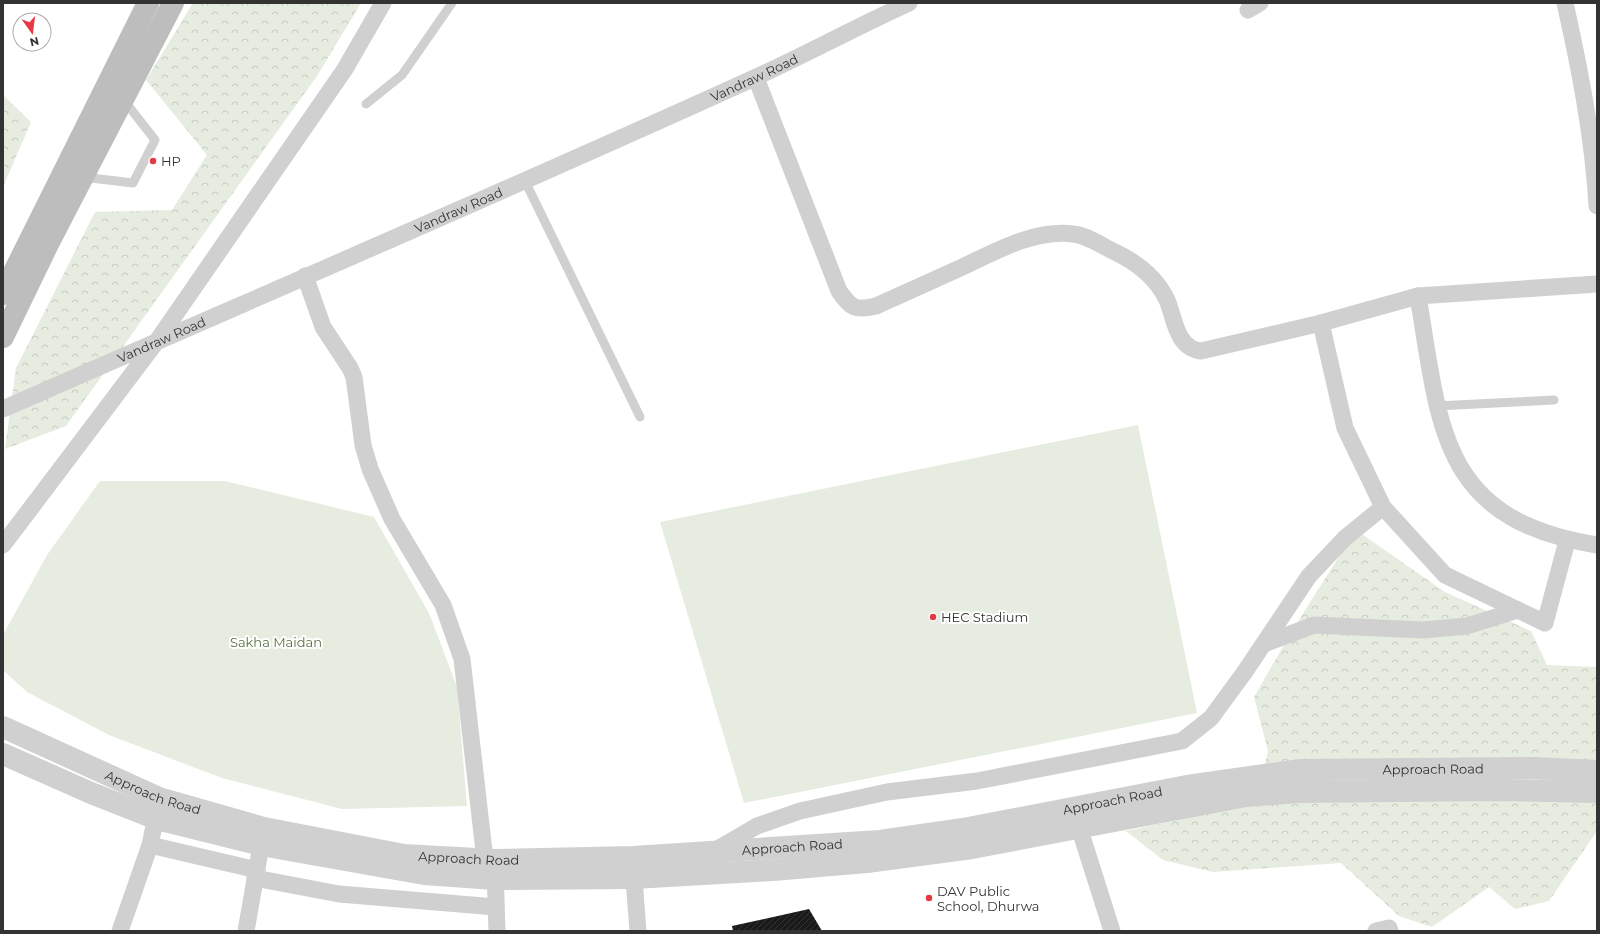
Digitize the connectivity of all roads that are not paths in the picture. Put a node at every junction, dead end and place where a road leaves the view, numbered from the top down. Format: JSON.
{"nodes":[{"id":1,"x":148,"y":3,"type":"edge"},
{"id":2,"x":173,"y":3,"type":"edge"},
{"id":3,"x":383,"y":3,"type":"edge"},
{"id":4,"x":452,"y":3,"type":"edge"},
{"id":5,"x":909,"y":3,"type":"edge"},
{"id":6,"x":1564,"y":3,"type":"edge"},
{"id":7,"x":756,"y":78,"type":"junction"},
{"id":8,"x":116,"y":91,"type":"junction"},
{"id":9,"x":366,"y":104,"type":"dead end"},
{"id":10,"x":83,"y":177,"type":"junction"},
{"id":11,"x":525,"y":181,"type":"junction"},
{"id":12,"x":1597,"y":206,"type":"edge"},
{"id":13,"x":305,"y":276,"type":"junction"},
{"id":14,"x":1597,"y":284,"type":"edge"},
{"id":15,"x":3,"y":294,"type":"edge"},
{"id":16,"x":1418,"y":296,"type":"junction"},
{"id":17,"x":1321,"y":323,"type":"junction"},
{"id":18,"x":3,"y":337,"type":"edge"},
{"id":19,"x":157,"y":341,"type":"junction"},
{"id":20,"x":1554,"y":400,"type":"dead end"},
{"id":21,"x":1436,"y":406,"type":"junction"},
{"id":22,"x":3,"y":408,"type":"edge"},
{"id":23,"x":640,"y":417,"type":"dead end"},
{"id":24,"x":1383,"y":507,"type":"junction"},
{"id":25,"x":1567,"y":540,"type":"junction"},
{"id":26,"x":3,"y":545,"type":"edge"},
{"id":27,"x":1597,"y":545,"type":"edge"},
{"id":28,"x":1518,"y":610,"type":"junction"},
{"id":29,"x":1264,"y":644,"type":"junction"},
{"id":30,"x":3,"y":727,"type":"edge"},
{"id":31,"x":3,"y":754,"type":"edge"},
{"id":32,"x":1597,"y":771,"type":"edge"},
{"id":33,"x":1597,"y":792,"type":"edge"},
{"id":34,"x":160,"y":798,"type":"junction"},
{"id":35,"x":157,"y":819,"type":"junction"},
{"id":36,"x":1079,"y":827,"type":"junction"},
{"id":37,"x":262,"y":836,"type":"junction"},
{"id":38,"x":150,"y":845,"type":"junction"},
{"id":39,"x":712,"y":852,"type":"junction"},
{"id":40,"x":492,"y":866,"type":"junction"},
{"id":41,"x":633,"y":868,"type":"junction"},
{"id":42,"x":256,"y":874,"type":"junction"},
{"id":43,"x":496,"y":907,"type":"junction"},
{"id":44,"x":120,"y":931,"type":"edge"},
{"id":45,"x":246,"y":931,"type":"edge"},
{"id":46,"x":497,"y":931,"type":"edge"},
{"id":47,"x":638,"y":931,"type":"edge"},
{"id":48,"x":1112,"y":931,"type":"edge"},
{"id":49,"x":1376,"y":931,"type":"edge"},
{"id":50,"x":1390,"y":931,"type":"edge"}],
"edges":[{"from":1,"to":8,"type":"main road"},
{"from":2,"to":8,"type":"main road"},
{"from":3,"to":19,"type":"street"},
{"from":4,"to":9,"type":"lane"},
{"from":5,"to":7,"type":"street","name":"Vandraw Road"},
{"from":6,"to":12,"type":"street"},
{"from":7,"to":11,"type":"street","name":"Vandraw Road"},
{"from":7,"to":17,"type":"street"},
{"from":8,"to":10,"type":"main road"},
{"from":8,"to":10,"type":"lane"},
{"from":8,"to":15,"type":"main road"},
{"from":10,"to":18,"type":"main road"},
{"from":11,"to":13,"type":"street","name":"Vandraw Road"},
{"from":11,"to":23,"type":"lane"},
{"from":13,"to":19,"type":"street","name":"Vandraw Road"},
{"from":13,"to":40,"type":"street"},
{"from":14,"to":16,"type":"street"},
{"from":16,"to":17,"type":"street"},
{"from":16,"to":21,"type":"street"},
{"from":17,"to":24,"type":"street"},
{"from":19,"to":22,"type":"street","name":"Vandraw Road"},
{"from":19,"to":26,"type":"street"},
{"from":20,"to":21,"type":"lane"},
{"from":21,"to":25,"type":"street"},
{"from":24,"to":28,"type":"street"},
{"from":24,"to":29,"type":"street"},
{"from":25,"to":27,"type":"street"},
{"from":25,"to":28,"type":"street"},
{"from":28,"to":29,"type":"street"},
{"from":29,"to":39,"type":"street"},
{"from":30,"to":34,"type":"street","name":"Approach Road"},
{"from":31,"to":35,"type":"street","name":"Approach Road"},
{"from":32,"to":39,"type":"street","name":"Approach Road"},
{"from":33,"to":36,"type":"street","name":"Approach Road"},
{"from":34,"to":35,"type":"street"},
{"from":34,"to":37,"type":"street","name":"Approach Road"},
{"from":35,"to":37,"type":"street","name":"Approach Road"},
{"from":35,"to":38,"type":"street"},
{"from":36,"to":41,"type":"street","name":"Approach Road"},
{"from":36,"to":48,"type":"street"},
{"from":37,"to":40,"type":"street","name":"Approach Road"},
{"from":37,"to":42,"type":"street"},
{"from":38,"to":42,"type":"street"},
{"from":38,"to":44,"type":"street"},
{"from":39,"to":41,"type":"street","name":"Approach Road"},
{"from":40,"to":41,"type":"street","name":"Approach Road"},
{"from":40,"to":43,"type":"street"},
{"from":41,"to":47,"type":"street"},
{"from":42,"to":43,"type":"street"},
{"from":42,"to":45,"type":"street"},
{"from":43,"to":46,"type":"street"},
{"from":49,"to":50,"type":"street"}]}
